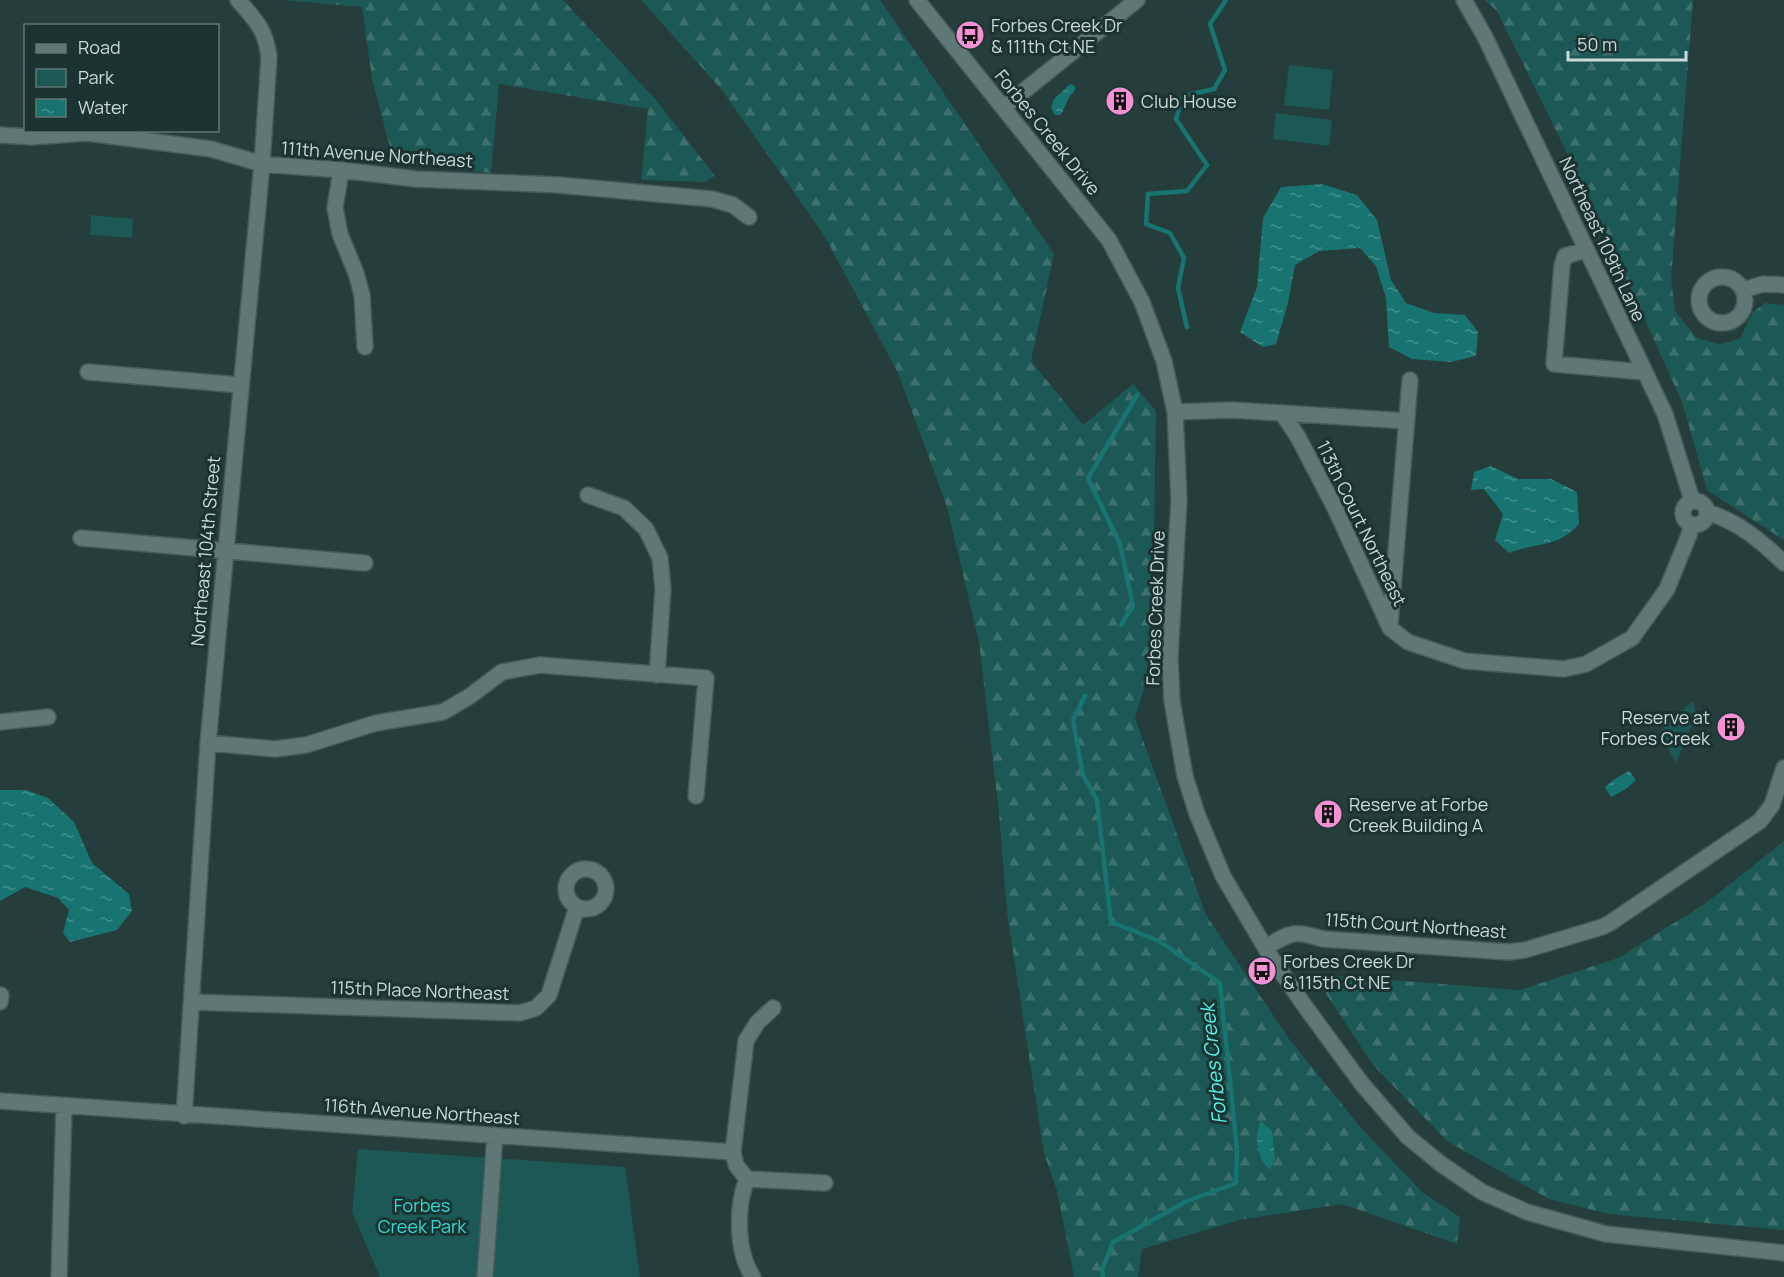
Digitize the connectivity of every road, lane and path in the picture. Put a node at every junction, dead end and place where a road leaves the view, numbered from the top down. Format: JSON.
{"nodes":[{"id":1,"x":238,"y":0,"type":"edge"},
{"id":2,"x":917,"y":0,"type":"edge"},
{"id":3,"x":1137,"y":0,"type":"edge"},
{"id":4,"x":1464,"y":0,"type":"edge"},
{"id":5,"x":1004,"y":107,"type":"junction"},
{"id":6,"x":0,"y":135,"type":"edge"},
{"id":7,"x":262,"y":165,"type":"junction"},
{"id":8,"x":341,"y":170,"type":"junction"},
{"id":9,"x":749,"y":217,"type":"dead end"},
{"id":10,"x":1586,"y":250,"type":"junction"},
{"id":11,"x":1784,"y":285,"type":"edge"},
{"id":12,"x":1743,"y":290,"type":"dead end"},
{"id":13,"x":365,"y":347,"type":"dead end"},
{"id":14,"x":88,"y":372,"type":"dead end"},
{"id":15,"x":1644,"y":372,"type":"junction"},
{"id":16,"x":1410,"y":380,"type":"dead end"},
{"id":17,"x":240,"y":385,"type":"junction"},
{"id":18,"x":1175,"y":412,"type":"junction"},
{"id":19,"x":1282,"y":413,"type":"junction"},
{"id":20,"x":1407,"y":421,"type":"junction"},
{"id":21,"x":588,"y":495,"type":"dead end"},
{"id":22,"x":1692,"y":500,"type":"junction"},
{"id":23,"x":1707,"y":512,"type":"junction"},
{"id":24,"x":1691,"y":525,"type":"junction"},
{"id":25,"x":81,"y":538,"type":"dead end"},
{"id":26,"x":225,"y":549,"type":"junction"},
{"id":27,"x":365,"y":563,"type":"dead end"},
{"id":28,"x":1784,"y":563,"type":"edge"},
{"id":29,"x":1390,"y":628,"type":"junction"},
{"id":30,"x":657,"y":675,"type":"junction"},
{"id":31,"x":48,"y":717,"type":"dead end"},
{"id":32,"x":0,"y":722,"type":"edge"},
{"id":33,"x":208,"y":743,"type":"junction"},
{"id":34,"x":1784,"y":768,"type":"edge"},
{"id":35,"x":696,"y":796,"type":"dead end"},
{"id":36,"x":577,"y":907,"type":"dead end"},
{"id":37,"x":1266,"y":947,"type":"junction"},
{"id":38,"x":192,"y":1002,"type":"junction"},
{"id":39,"x":773,"y":1008,"type":"dead end"},
{"id":40,"x":0,"y":1101,"type":"edge"},
{"id":41,"x":64,"y":1106,"type":"junction"},
{"id":42,"x":184,"y":1116,"type":"junction"},
{"id":43,"x":495,"y":1135,"type":"junction"},
{"id":44,"x":733,"y":1152,"type":"junction"},
{"id":45,"x":747,"y":1179,"type":"junction"},
{"id":46,"x":825,"y":1183,"type":"dead end"},
{"id":47,"x":1784,"y":1253,"type":"edge"},
{"id":48,"x":59,"y":1277,"type":"edge"},
{"id":49,"x":485,"y":1277,"type":"edge"},
{"id":50,"x":753,"y":1277,"type":"edge"}],
"edges":[{"from":1,"to":7,"type":"street","name":"Northeast 104th Street"},
{"from":2,"to":5,"type":"street","name":"Forbes Creek Drive"},
{"from":3,"to":5,"type":"street"},
{"from":4,"to":10,"type":"street","name":"Northeast 109th Lane"},
{"from":5,"to":18,"type":"street","name":"Forbes Creek Drive"},
{"from":6,"to":7,"type":"street","name":"111th Avenue Northeast"},
{"from":7,"to":8,"type":"street","name":"111th Avenue Northeast"},
{"from":7,"to":17,"type":"street","name":"Northeast 104th Street"},
{"from":8,"to":9,"type":"street","name":"111th Avenue Northeast"},
{"from":8,"to":13,"type":"street"},
{"from":10,"to":15,"type":"street","name":"Northeast 109th Lane"},
{"from":10,"to":15,"type":"street"},
{"from":11,"to":12,"type":"street"},
{"from":14,"to":17,"type":"street"},
{"from":15,"to":22,"type":"street","name":"Northeast 109th Lane"},
{"from":16,"to":20,"type":"street"},
{"from":17,"to":26,"type":"street","name":"Northeast 104th Street"},
{"from":18,"to":19,"type":"street"},
{"from":18,"to":37,"type":"street","name":"Forbes Creek Drive"},
{"from":19,"to":20,"type":"street"},
{"from":19,"to":29,"type":"street","name":"113th Court Northeast"},
{"from":20,"to":29,"type":"street"},
{"from":21,"to":30,"type":"street"},
{"from":22,"to":23,"type":"street"},
{"from":22,"to":24,"type":"street"},
{"from":23,"to":24,"type":"street"},
{"from":23,"to":28,"type":"street"},
{"from":24,"to":29,"type":"street","name":"113th Court Northeast"},
{"from":25,"to":26,"type":"street"},
{"from":26,"to":27,"type":"street"},
{"from":26,"to":33,"type":"street","name":"Northeast 104th Street"},
{"from":30,"to":33,"type":"street"},
{"from":30,"to":35,"type":"street"},
{"from":31,"to":32,"type":"street"},
{"from":33,"to":38,"type":"street","name":"Northeast 104th Street"},
{"from":34,"to":37,"type":"street","name":"115th Court Northeast"},
{"from":36,"to":38,"type":"street","name":"115th Place Northeast"},
{"from":37,"to":47,"type":"street","name":"Forbes Creek Drive"},
{"from":38,"to":42,"type":"street","name":"Northeast 104th Street"},
{"from":39,"to":44,"type":"street"},
{"from":40,"to":41,"type":"street","name":"116th Avenue Northeast"},
{"from":41,"to":42,"type":"street","name":"116th Avenue Northeast"},
{"from":41,"to":48,"type":"street"},
{"from":42,"to":43,"type":"street","name":"116th Avenue Northeast"},
{"from":43,"to":44,"type":"street","name":"116th Avenue Northeast"},
{"from":43,"to":49,"type":"street"},
{"from":44,"to":45,"type":"street"},
{"from":45,"to":46,"type":"street"},
{"from":45,"to":50,"type":"street"}]}
